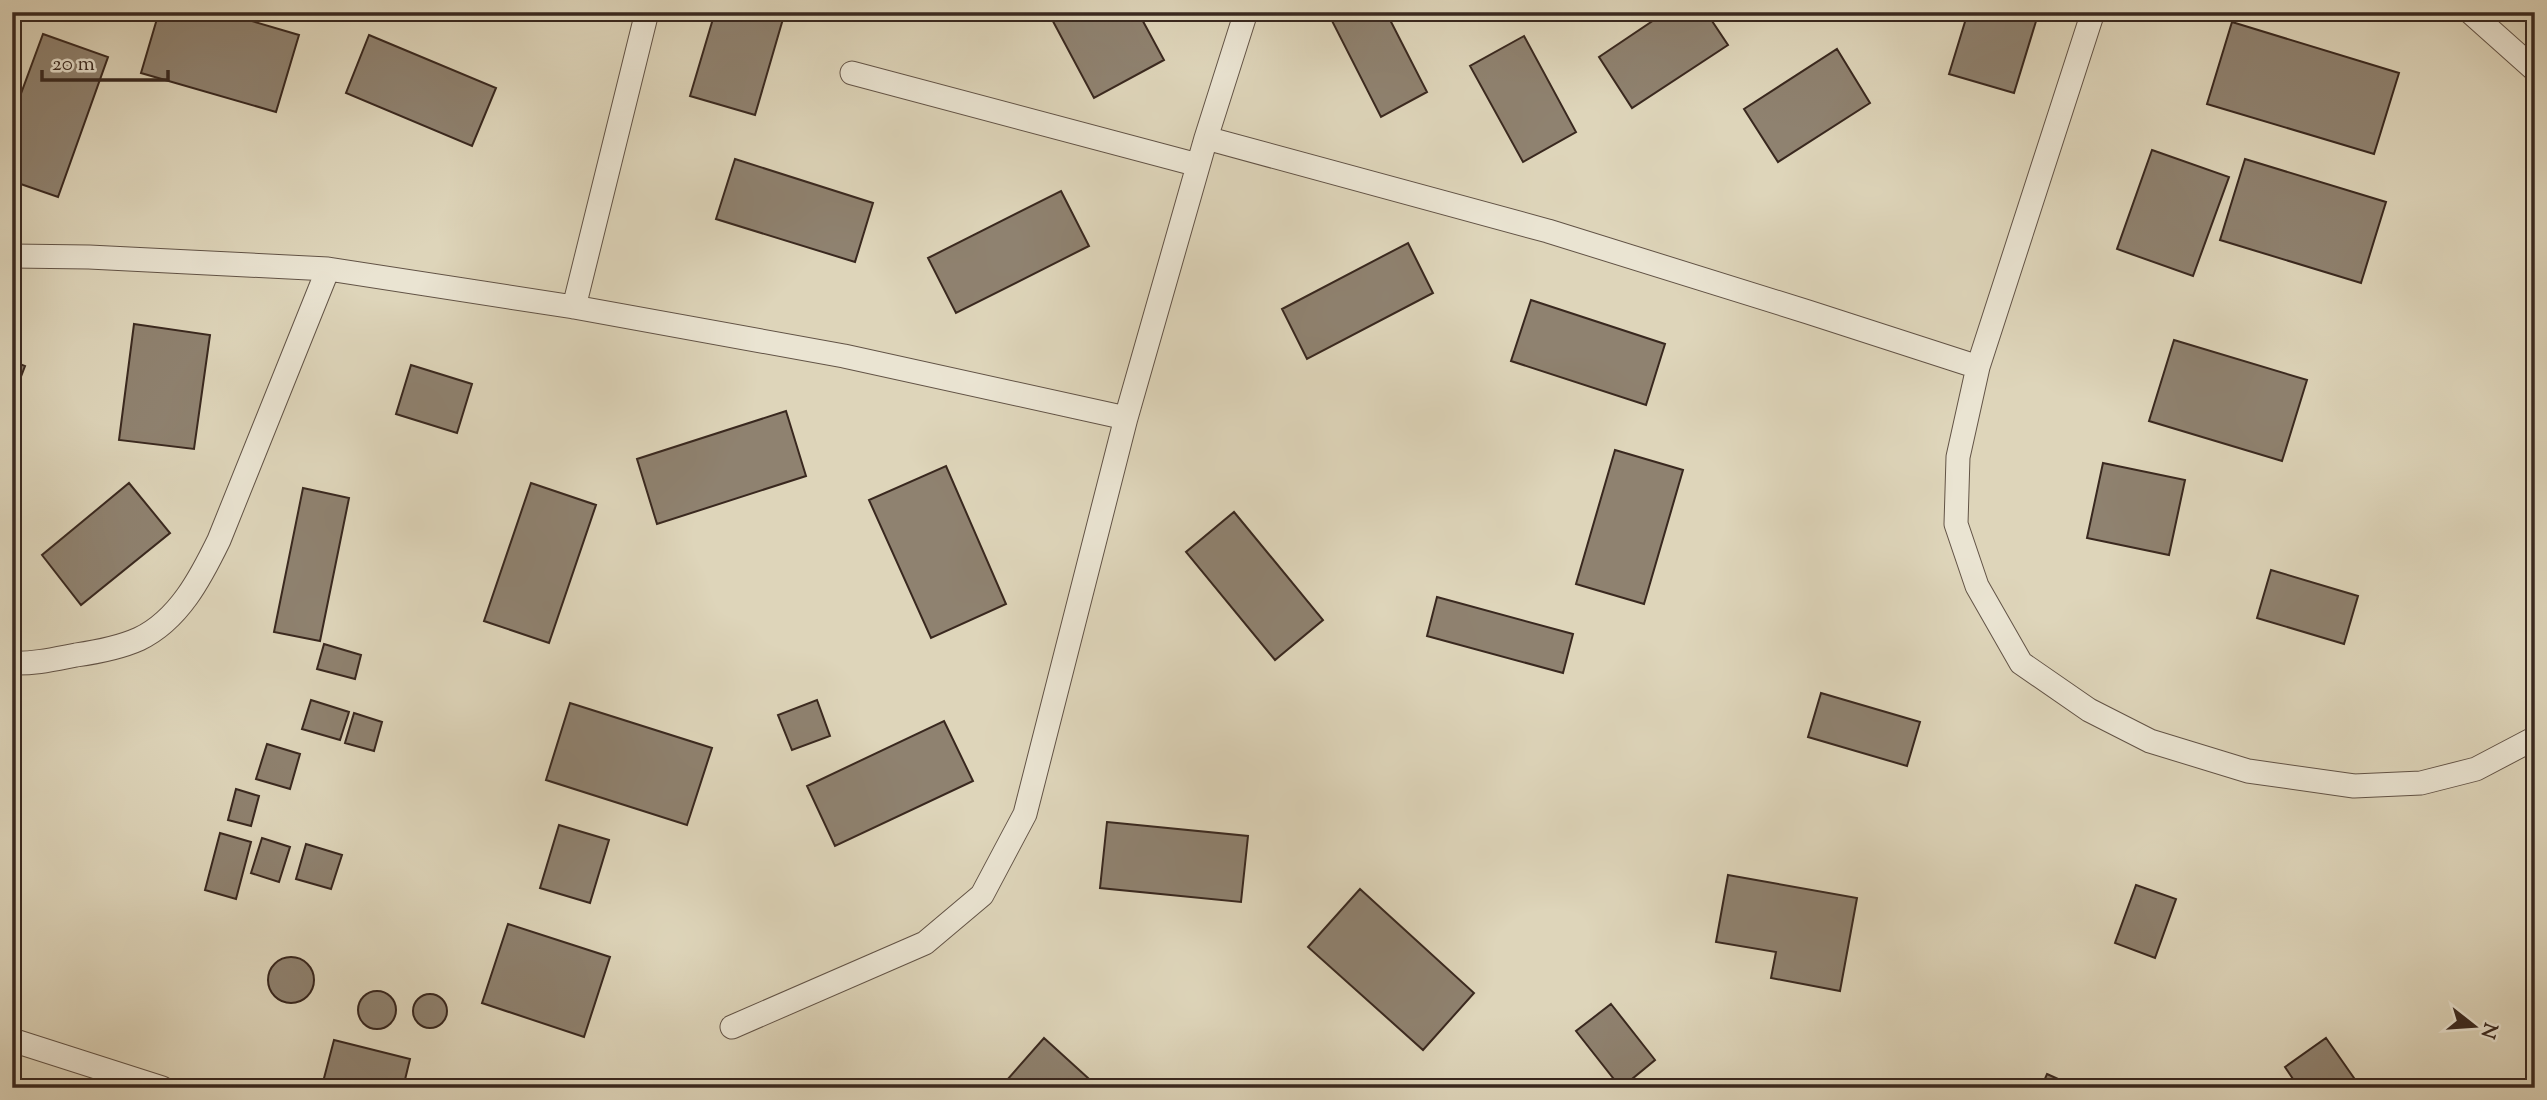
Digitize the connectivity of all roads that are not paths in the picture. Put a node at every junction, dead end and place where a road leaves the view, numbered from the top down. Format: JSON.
{"nodes":[{"id":1,"x":647,"y":12,"type":"edge"},
{"id":2,"x":1246,"y":12,"type":"edge"},
{"id":3,"x":2093,"y":12,"type":"edge"},
{"id":4,"x":2470,"y":12,"type":"edge"},
{"id":5,"x":2535,"y":70,"type":"edge"},
{"id":6,"x":852,"y":73,"type":"dead end"},
{"id":7,"x":1206,"y":138,"type":"junction"},
{"id":8,"x":1198,"y":165,"type":"junction"},
{"id":9,"x":12,"y":256,"type":"edge"},
{"id":10,"x":328,"y":269,"type":"junction"},
{"id":11,"x":574,"y":307,"type":"junction"},
{"id":12,"x":1978,"y":367,"type":"junction"},
{"id":13,"x":1126,"y":418,"type":"junction"},
{"id":14,"x":12,"y":663,"type":"edge"},
{"id":15,"x":2535,"y":738,"type":"edge"},
{"id":16,"x":732,"y":1027,"type":"dead end"},
{"id":17,"x":12,"y":1040,"type":"edge"},
{"id":18,"x":162,"y":1088,"type":"edge"}],
"edges":[{"from":1,"to":11,"type":"lane"},
{"from":2,"to":7,"type":"lane"},
{"from":3,"to":12,"type":"lane"},
{"from":4,"to":5,"type":"lane"},
{"from":6,"to":8,"type":"lane"},
{"from":7,"to":8,"type":"lane"},
{"from":7,"to":12,"type":"lane"},
{"from":8,"to":13,"type":"lane"},
{"from":9,"to":10,"type":"lane"},
{"from":10,"to":11,"type":"lane"},
{"from":10,"to":14,"type":"lane"},
{"from":11,"to":13,"type":"lane"},
{"from":12,"to":15,"type":"lane"},
{"from":13,"to":16,"type":"lane"},
{"from":17,"to":18,"type":"lane"}]}
